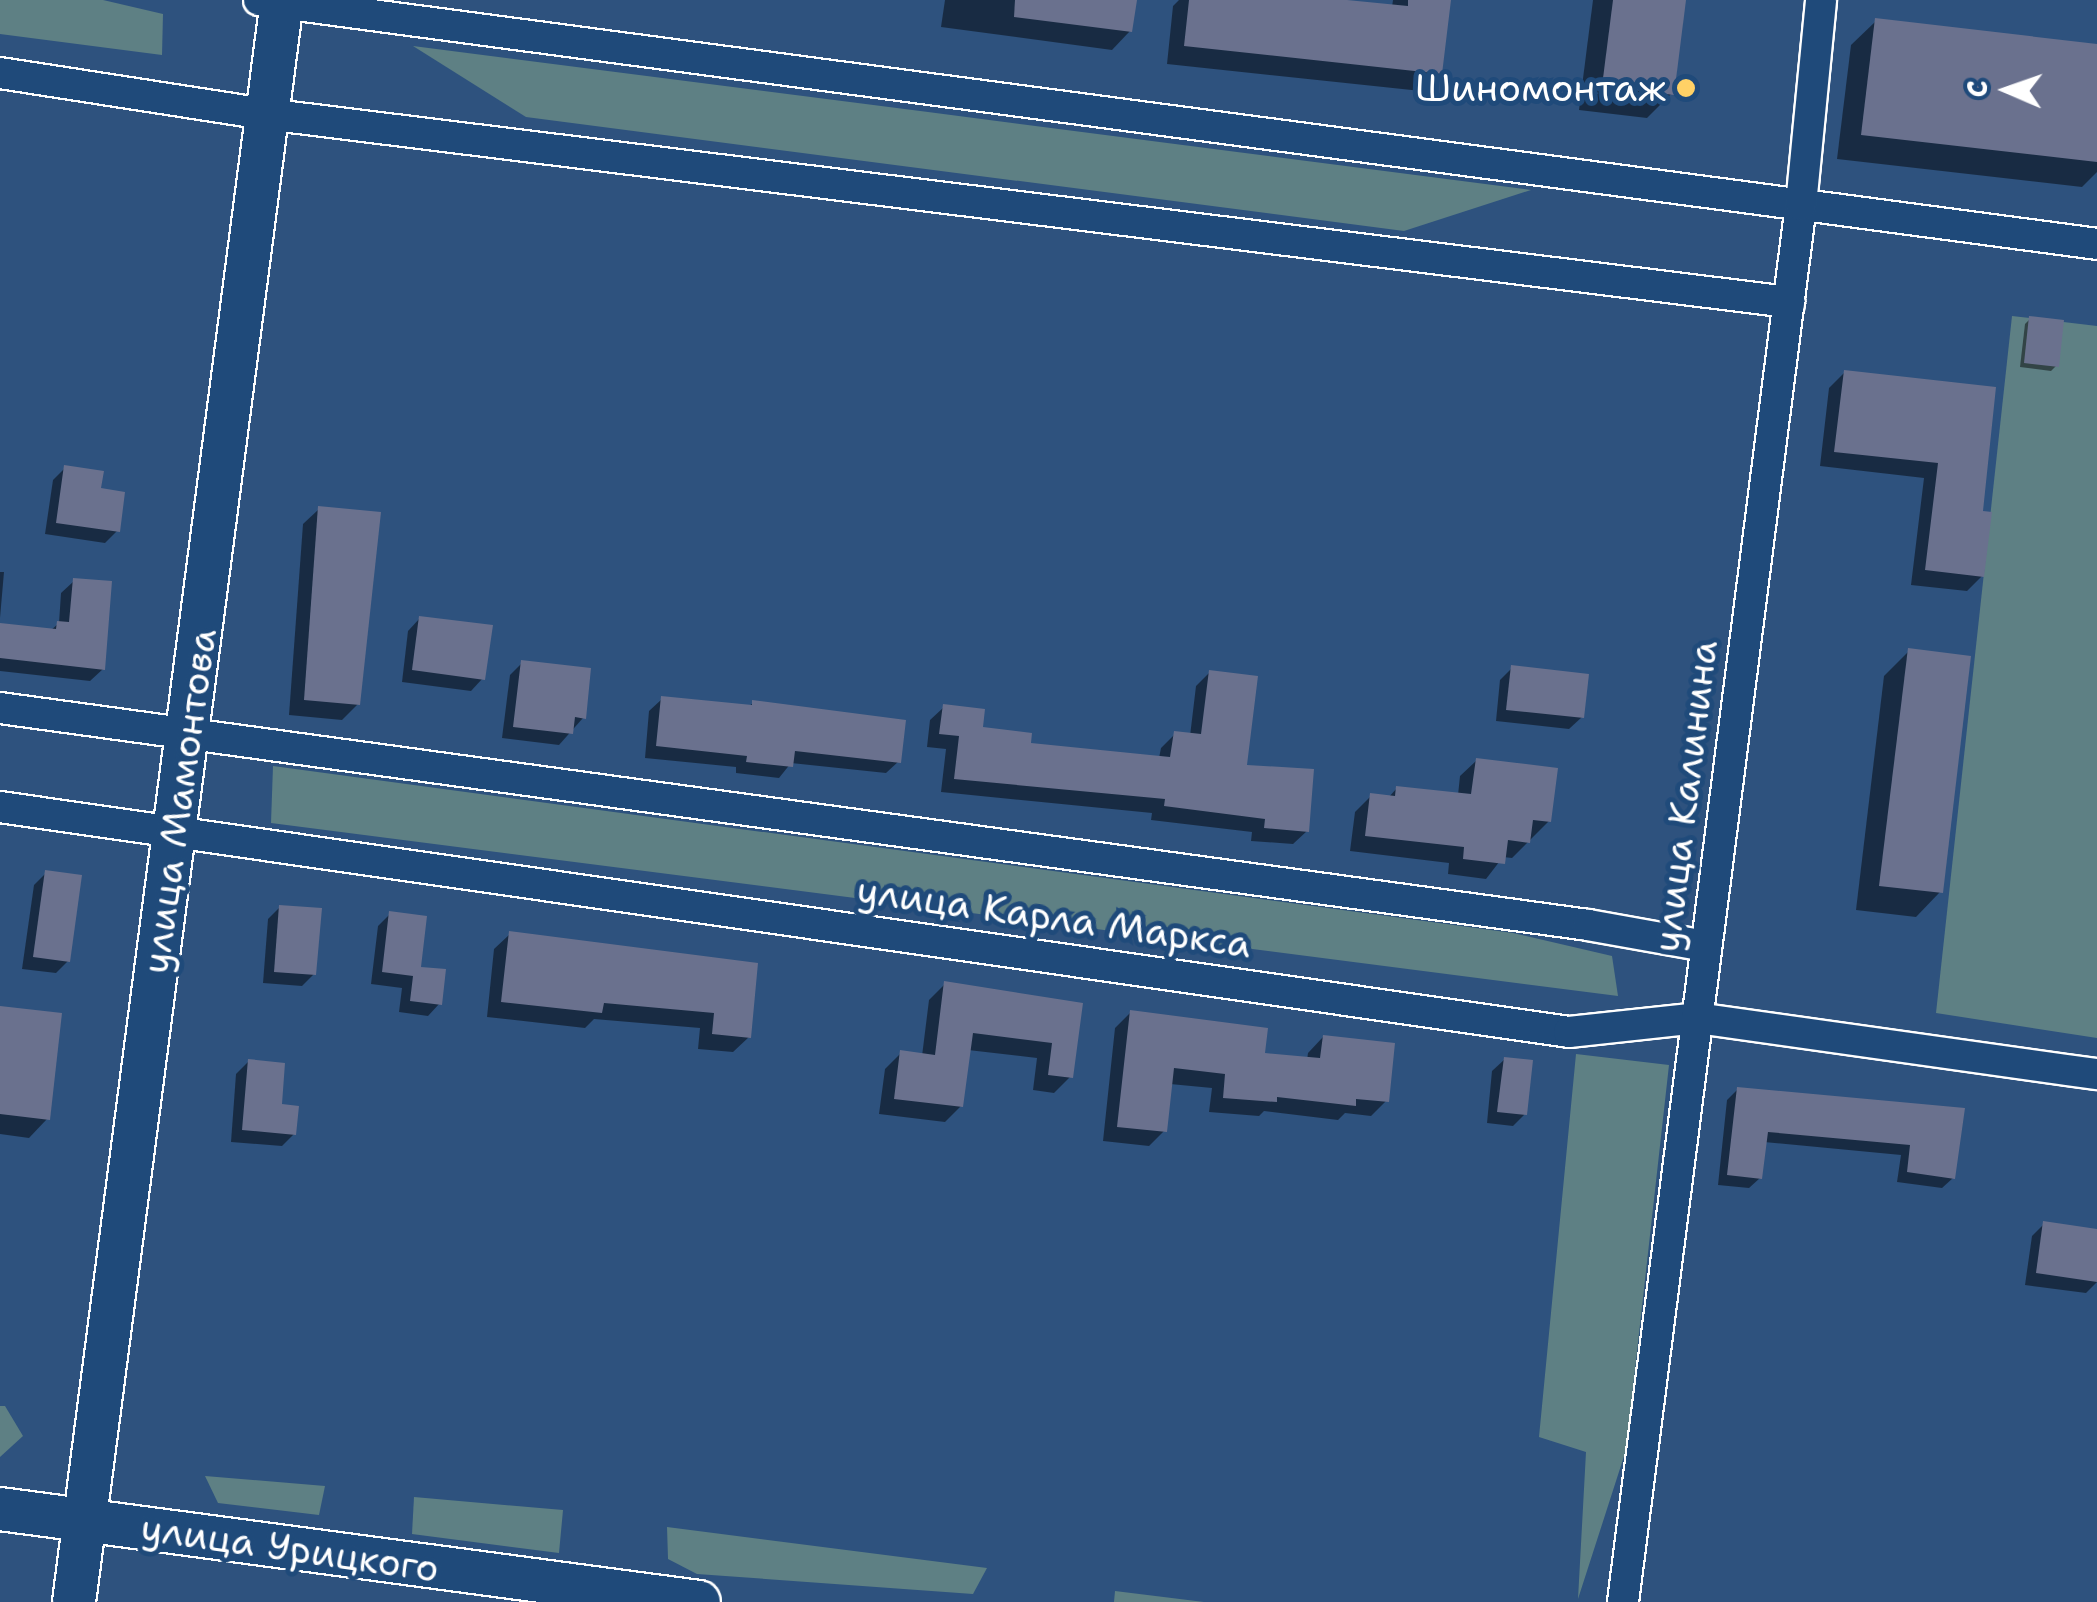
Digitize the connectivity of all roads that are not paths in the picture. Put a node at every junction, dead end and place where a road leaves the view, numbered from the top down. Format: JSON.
{"nodes":[{"id":1,"x":1821,"y":0,"type":"edge"},
{"id":2,"x":274,"y":1,"type":"edge"},
{"id":3,"x":0,"y":73,"type":"edge"},
{"id":4,"x":266,"y":114,"type":"junction"},
{"id":5,"x":1801,"y":205,"type":"junction"},
{"id":6,"x":2097,"y":244,"type":"edge"},
{"id":7,"x":1789,"y":302,"type":"junction"},
{"id":8,"x":0,"y":708,"type":"edge"},
{"id":9,"x":189,"y":732,"type":"junction"},
{"id":10,"x":0,"y":806,"type":"edge"},
{"id":11,"x":175,"y":831,"type":"junction"},
{"id":12,"x":1706,"y":946,"type":"junction"},
{"id":13,"x":1697,"y":1018,"type":"junction"},
{"id":14,"x":2097,"y":1074,"type":"edge"},
{"id":15,"x":0,"y":1509,"type":"edge"},
{"id":16,"x":84,"y":1521,"type":"junction"},
{"id":17,"x":74,"y":1602,"type":"edge"},
{"id":18,"x":699,"y":1602,"type":"edge"},
{"id":19,"x":1623,"y":1602,"type":"edge"}],
"edges":[{"from":1,"to":5,"type":"street","name":"улица Калинина"},
{"from":2,"to":4,"type":"street","name":"улица Мамонтова"},
{"from":2,"to":5,"type":"street"},
{"from":3,"to":4,"type":"street"},
{"from":4,"to":7,"type":"street"},
{"from":4,"to":9,"type":"street","name":"улица Мамонтова"},
{"from":5,"to":6,"type":"street"},
{"from":5,"to":7,"type":"street","name":"улица Калинина"},
{"from":7,"to":12,"type":"street","name":"улица Калинина"},
{"from":8,"to":9,"type":"street","name":"улица Карла Маркса"},
{"from":9,"to":11,"type":"street","name":"улица Мамонтова"},
{"from":9,"to":12,"type":"street","name":"улица Карла Маркса"},
{"from":10,"to":11,"type":"street","name":"улица Карла Маркса"},
{"from":11,"to":13,"type":"street","name":"улица Карла Маркса"},
{"from":11,"to":16,"type":"street","name":"улица Мамонтова"},
{"from":12,"to":13,"type":"street","name":"улица Калинина"},
{"from":13,"to":14,"type":"street","name":"улица Карла Маркса"},
{"from":13,"to":19,"type":"street","name":"улица Калинина"},
{"from":15,"to":16,"type":"street","name":"улица Урицкого"},
{"from":16,"to":17,"type":"street","name":"улица Мамонтова"},
{"from":16,"to":18,"type":"street","name":"улица Урицкого"}]}
